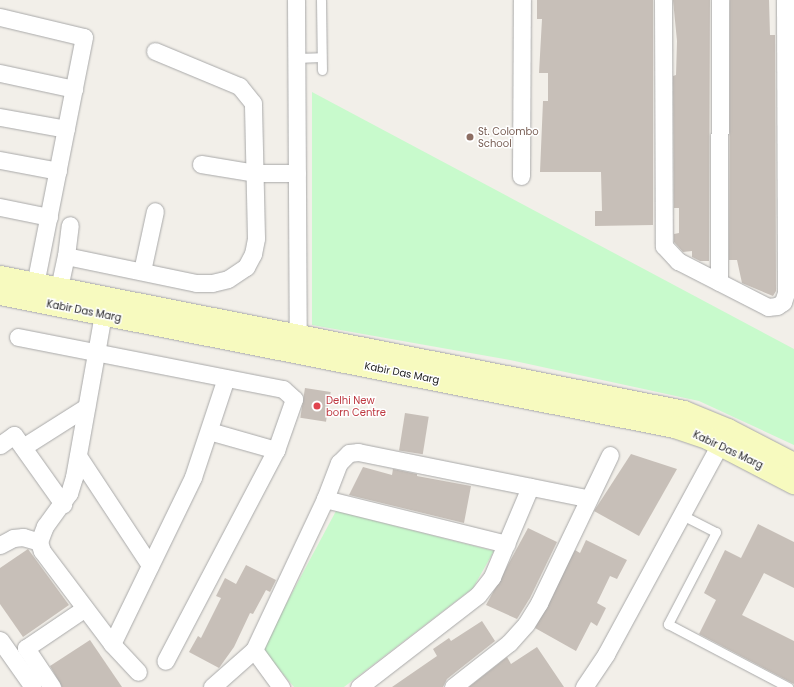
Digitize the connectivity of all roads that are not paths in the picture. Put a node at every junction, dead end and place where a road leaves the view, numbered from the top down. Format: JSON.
{"nodes":[{"id":1,"x":296,"y":0,"type":"edge"},
{"id":2,"x":321,"y":0,"type":"edge"},
{"id":3,"x":522,"y":0,"type":"edge"},
{"id":4,"x":663,"y":0,"type":"edge"},
{"id":5,"x":720,"y":0,"type":"edge"},
{"id":6,"x":785,"y":0,"type":"edge"},
{"id":7,"x":0,"y":17,"type":"edge"},
{"id":8,"x":155,"y":51,"type":"dead end"},
{"id":9,"x":321,"y":57,"type":"junction"},
{"id":10,"x":296,"y":58,"type":"junction"},
{"id":11,"x":322,"y":70,"type":"dead end"},
{"id":12,"x":0,"y":74,"type":"edge"},
{"id":13,"x":74,"y":89,"type":"junction"},
{"id":14,"x":0,"y":117,"type":"edge"},
{"id":15,"x":66,"y":129,"type":"junction"},
{"id":16,"x":0,"y":160,"type":"edge"},
{"id":17,"x":202,"y":164,"type":"dead end"},
{"id":18,"x":58,"y":171,"type":"junction"},
{"id":19,"x":256,"y":173,"type":"junction"},
{"id":20,"x":297,"y":173,"type":"junction"},
{"id":21,"x":521,"y":176,"type":"dead end"},
{"id":22,"x":0,"y":207,"type":"edge"},
{"id":23,"x":155,"y":211,"type":"dead end"},
{"id":24,"x":49,"y":217,"type":"junction"},
{"id":25,"x":70,"y":225,"type":"dead end"},
{"id":26,"x":66,"y":256,"type":"junction"},
{"id":27,"x":142,"y":271,"type":"junction"},
{"id":28,"x":0,"y":277,"type":"edge"},
{"id":29,"x":719,"y":282,"type":"junction"},
{"id":30,"x":35,"y":284,"type":"junction"},
{"id":31,"x":59,"y":288,"type":"junction"},
{"id":32,"x":790,"y":293,"type":"edge"},
{"id":33,"x":0,"y":294,"type":"edge"},
{"id":34,"x":103,"y":314,"type":"junction"},
{"id":35,"x":18,"y":337,"type":"dead end"},
{"id":36,"x":298,"y":344,"type":"junction"},
{"id":37,"x":96,"y":352,"type":"junction"},
{"id":38,"x":226,"y":378,"type":"junction"},
{"id":39,"x":86,"y":407,"type":"junction"},
{"id":40,"x":209,"y":431,"type":"junction"},
{"id":41,"x":724,"y":437,"type":"junction"},
{"id":42,"x":0,"y":445,"type":"edge"},
{"id":43,"x":23,"y":447,"type":"junction"},
{"id":44,"x":276,"y":450,"type":"junction"},
{"id":45,"x":78,"y":456,"type":"junction"},
{"id":46,"x":610,"y":456,"type":"dead end"},
{"id":47,"x":794,"y":464,"type":"edge"},
{"id":48,"x":794,"y":483,"type":"edge"},
{"id":49,"x":530,"y":487,"type":"junction"},
{"id":50,"x":587,"y":498,"type":"junction"},
{"id":51,"x":325,"y":499,"type":"junction"},
{"id":52,"x":63,"y":504,"type":"junction"},
{"id":53,"x":682,"y":515,"type":"junction"},
{"id":54,"x":39,"y":542,"type":"junction"},
{"id":55,"x":1,"y":543,"type":"edge"},
{"id":56,"x":507,"y":544,"type":"junction"},
{"id":57,"x":150,"y":565,"type":"junction"},
{"id":58,"x":85,"y":608,"type":"junction"},
{"id":59,"x":0,"y":640,"type":"edge"},
{"id":60,"x":112,"y":644,"type":"junction"},
{"id":61,"x":254,"y":650,"type":"junction"},
{"id":62,"x":166,"y":661,"type":"dead end"},
{"id":63,"x":138,"y":672,"type":"dead end"},
{"id":64,"x":33,"y":687,"type":"edge"},
{"id":65,"x":52,"y":687,"type":"edge"},
{"id":66,"x":212,"y":687,"type":"edge"},
{"id":67,"x":281,"y":687,"type":"edge"},
{"id":68,"x":359,"y":687,"type":"edge"},
{"id":69,"x":453,"y":687,"type":"edge"},
{"id":70,"x":584,"y":687,"type":"edge"},
{"id":71,"x":788,"y":687,"type":"edge"}],
"edges":[{"from":1,"to":10,"type":"street"},
{"from":2,"to":9,"type":"lane"},
{"from":3,"to":21,"type":"street"},
{"from":4,"to":29,"type":"street"},
{"from":5,"to":29,"type":"street"},
{"from":6,"to":32,"type":"street"},
{"from":7,"to":13,"type":"street"},
{"from":8,"to":19,"type":"street"},
{"from":9,"to":10,"type":"lane"},
{"from":9,"to":11,"type":"lane"},
{"from":10,"to":20,"type":"street"},
{"from":12,"to":13,"type":"street"},
{"from":13,"to":15,"type":"street"},
{"from":14,"to":15,"type":"street"},
{"from":15,"to":18,"type":"street"},
{"from":16,"to":18,"type":"street"},
{"from":17,"to":19,"type":"street"},
{"from":18,"to":24,"type":"street"},
{"from":19,"to":20,"type":"street"},
{"from":19,"to":27,"type":"street"},
{"from":20,"to":36,"type":"street"},
{"from":22,"to":24,"type":"street"},
{"from":23,"to":27,"type":"street"},
{"from":24,"to":30,"type":"street"},
{"from":25,"to":26,"type":"street"},
{"from":26,"to":27,"type":"street"},
{"from":26,"to":31,"type":"street"},
{"from":28,"to":30,"type":"street","name":"Kabir Das Marg"},
{"from":29,"to":32,"type":"street"},
{"from":30,"to":31,"type":"street","name":"Kabir Das Marg"},
{"from":31,"to":36,"type":"street","name":"Kabir Das Marg"},
{"from":33,"to":34,"type":"street","name":"Kabir Das Marg"},
{"from":34,"to":36,"type":"street","name":"Kabir Das Marg"},
{"from":34,"to":37,"type":"street"},
{"from":35,"to":37,"type":"street"},
{"from":36,"to":41,"type":"street","name":"Kabir Das Marg"},
{"from":37,"to":38,"type":"street"},
{"from":37,"to":39,"type":"street"},
{"from":38,"to":40,"type":"street"},
{"from":38,"to":44,"type":"street"},
{"from":39,"to":43,"type":"street"},
{"from":39,"to":45,"type":"street"},
{"from":40,"to":44,"type":"street"},
{"from":40,"to":57,"type":"street"},
{"from":41,"to":47,"type":"street","name":"Kabir Das Marg"},
{"from":41,"to":48,"type":"street","name":"Kabir Das Marg"},
{"from":41,"to":53,"type":"street"},
{"from":42,"to":43,"type":"street"},
{"from":43,"to":52,"type":"street"},
{"from":44,"to":62,"type":"street"},
{"from":45,"to":52,"type":"street"},
{"from":45,"to":57,"type":"street"},
{"from":46,"to":50,"type":"street"},
{"from":49,"to":50,"type":"street"},
{"from":49,"to":51,"type":"street"},
{"from":49,"to":56,"type":"street"},
{"from":50,"to":69,"type":"street"},
{"from":51,"to":56,"type":"street"},
{"from":51,"to":61,"type":"street"},
{"from":52,"to":54,"type":"street"},
{"from":53,"to":70,"type":"street"},
{"from":53,"to":71,"type":"lane"},
{"from":54,"to":55,"type":"street"},
{"from":54,"to":58,"type":"street"},
{"from":56,"to":68,"type":"street"},
{"from":57,"to":60,"type":"street"},
{"from":58,"to":60,"type":"street"},
{"from":58,"to":65,"type":"street"},
{"from":59,"to":64,"type":"street"},
{"from":60,"to":63,"type":"street"},
{"from":61,"to":66,"type":"street"},
{"from":61,"to":67,"type":"street"}]}
